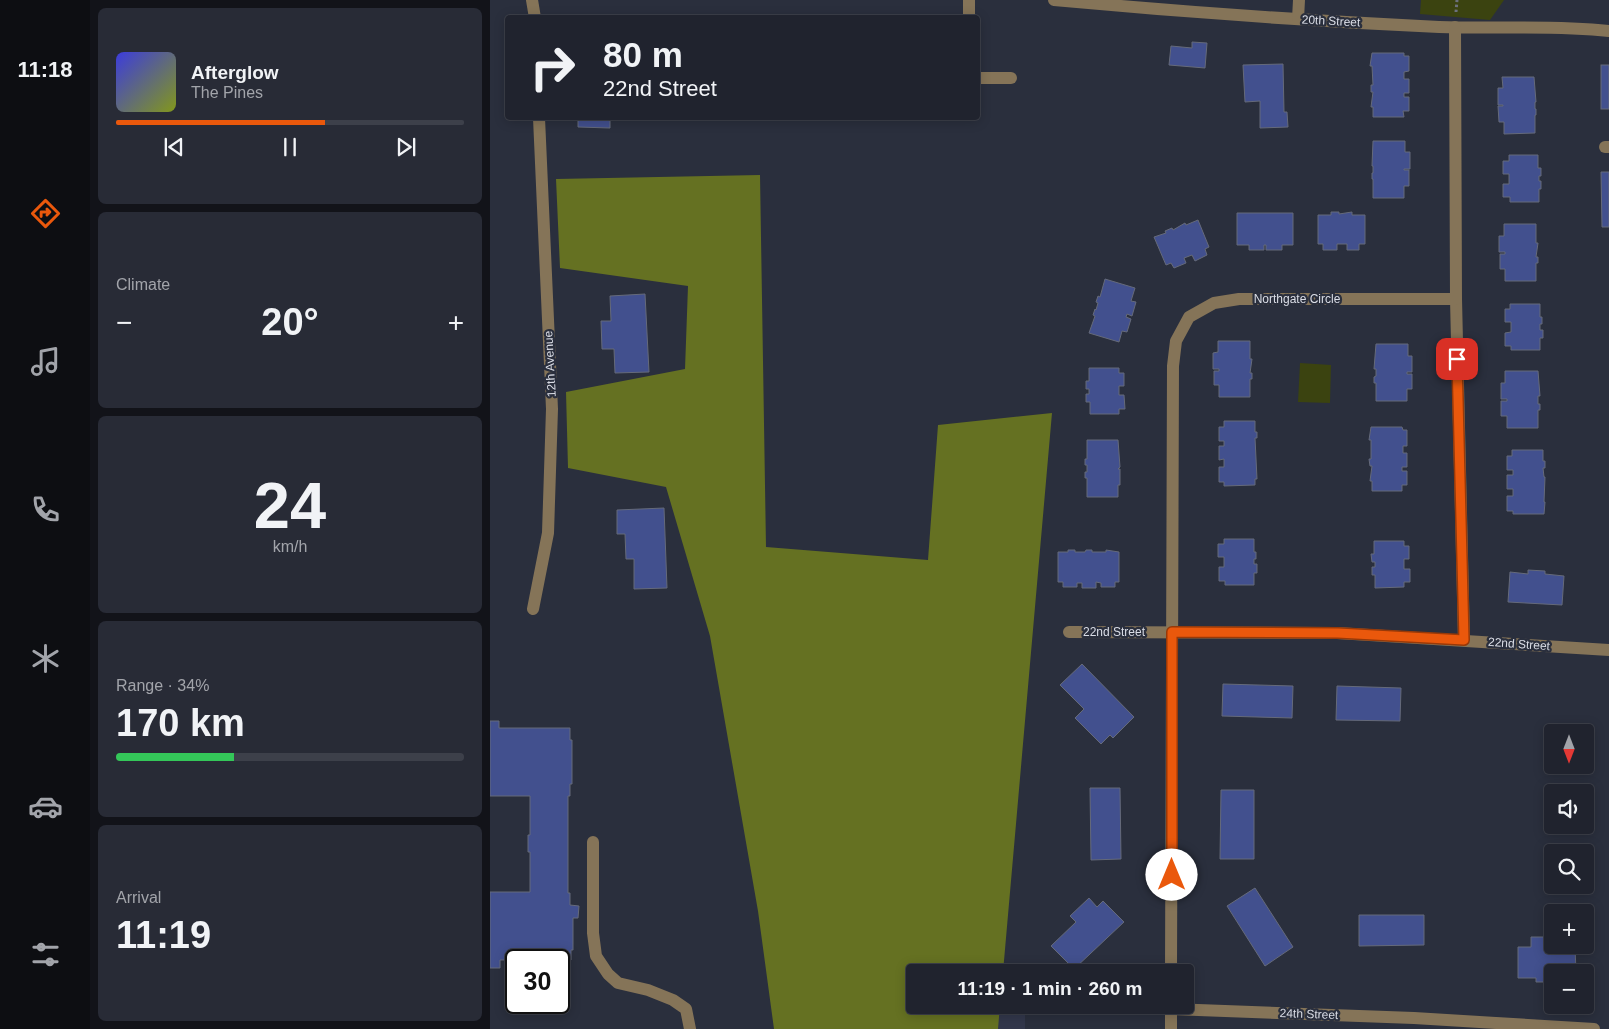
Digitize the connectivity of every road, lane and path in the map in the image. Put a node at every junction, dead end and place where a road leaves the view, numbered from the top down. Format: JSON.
{"nodes":[{"id":1,"x":532,"y":0,"type":"edge"},
{"id":2,"x":969,"y":0,"type":"edge"},
{"id":3,"x":1054,"y":0,"type":"edge"},
{"id":4,"x":1299,"y":0,"type":"edge"},
{"id":5,"x":1086,"y":2,"type":"edge"},
{"id":6,"x":534,"y":15,"type":"edge"},
{"id":7,"x":969,"y":15,"type":"edge"},
{"id":8,"x":1298,"y":19,"type":"junction"},
{"id":9,"x":1454,"y":27,"type":"junction"},
{"id":10,"x":1609,"y":31,"type":"edge"},
{"id":11,"x":980,"y":78,"type":"edge"},
{"id":12,"x":1011,"y":78,"type":"dead end"},
{"id":13,"x":539,"y":120,"type":"edge"},
{"id":14,"x":1456,"y":299,"type":"junction"},
{"id":15,"x":533,"y":609,"type":"dead end"},
{"id":16,"x":1069,"y":632,"type":"dead end"},
{"id":17,"x":1172,"y":632,"type":"junction"},
{"id":18,"x":1464,"y":640,"type":"junction"},
{"id":19,"x":1609,"y":650,"type":"edge"},
{"id":20,"x":593,"y":842,"type":"dead end"},
{"id":21,"x":1172,"y":964,"type":"edge"},
{"id":22,"x":1194,"y":1008,"type":"edge"},
{"id":23,"x":1172,"y":1014,"type":"edge"},
{"id":24,"x":690,"y":1029,"type":"edge"},
{"id":25,"x":1172,"y":1029,"type":"edge"},
{"id":26,"x":1594,"y":1029,"type":"edge"}],
"edges":[{"from":1,"to":6,"type":"street"},
{"from":2,"to":7,"type":"street"},
{"from":3,"to":5,"type":"street","name":"20th Street"},
{"from":4,"to":8,"type":"street"},
{"from":5,"to":8,"type":"street","name":"20th Street"},
{"from":8,"to":9,"type":"street","name":"20th Street"},
{"from":9,"to":10,"type":"street","name":"20th Street"},
{"from":9,"to":14,"type":"street"},
{"from":11,"to":12,"type":"street"},
{"from":13,"to":15,"type":"street","name":"12th Avenue"},
{"from":14,"to":17,"type":"street","name":"Northgate Circle"},
{"from":14,"to":18,"type":"street"},
{"from":16,"to":17,"type":"street","name":"22nd Street"},
{"from":17,"to":18,"type":"street","name":"22nd Street"},
{"from":17,"to":21,"type":"street","name":"Northgate Circle"},
{"from":18,"to":19,"type":"street","name":"22nd Street"},
{"from":20,"to":24,"type":"street"},
{"from":22,"to":26,"type":"street","name":"24th Street"},
{"from":23,"to":25,"type":"street"}]}
